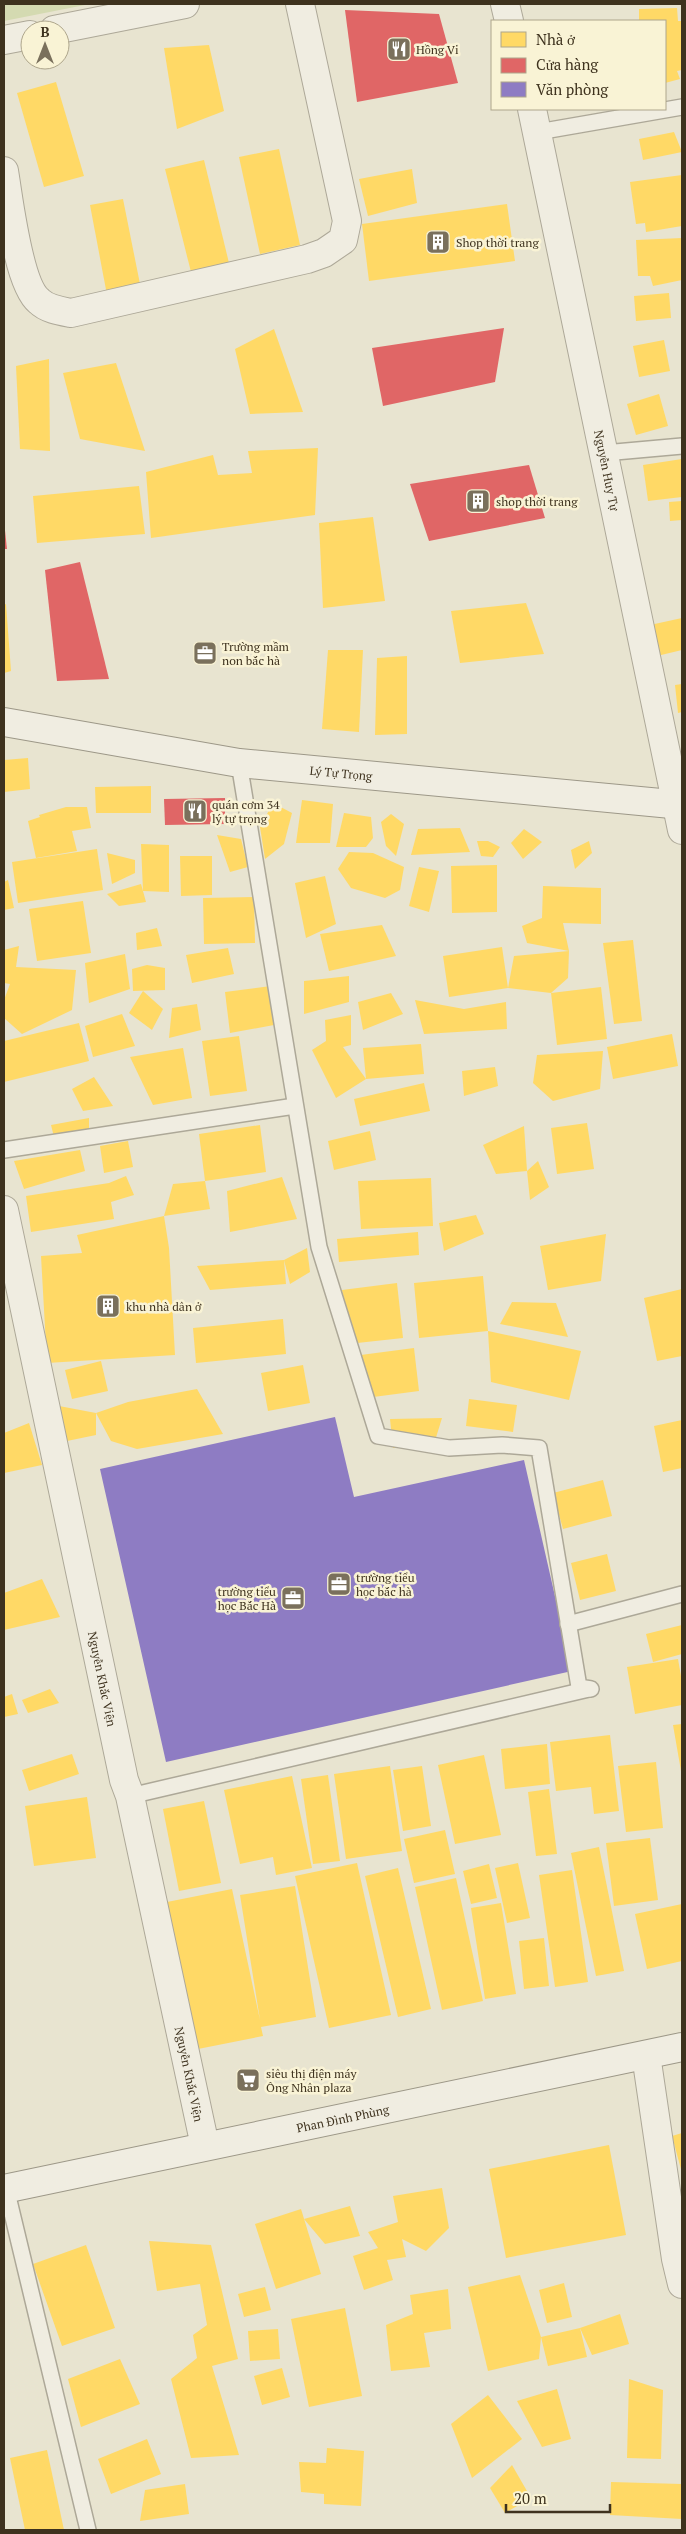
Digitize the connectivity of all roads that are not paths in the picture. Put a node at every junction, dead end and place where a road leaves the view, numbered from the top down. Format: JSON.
{"nodes":[{"id":1,"x":185,"y":4,"type":"edge"},
{"id":2,"x":300,"y":4,"type":"edge"},
{"id":3,"x":505,"y":4,"type":"edge"},
{"id":4,"x":509,"y":20,"type":"edge"},
{"id":5,"x":70,"y":27,"type":"edge"},
{"id":6,"x":20,"y":37,"type":"edge"},
{"id":7,"x":4,"y":40,"type":"edge"},
{"id":8,"x":682,"y":106,"type":"edge"},
{"id":9,"x":666,"y":108,"type":"edge"},
{"id":10,"x":643,"y":110,"type":"edge"},
{"id":11,"x":535,"y":121,"type":"edge"},
{"id":12,"x":4,"y":171,"type":"edge"},
{"id":13,"x":682,"y":446,"type":"edge"},
{"id":14,"x":604,"y":453,"type":"junction"},
{"id":15,"x":4,"y":722,"type":"edge"},
{"id":16,"x":239,"y":763,"type":"junction"},
{"id":17,"x":680,"y":814,"type":"edge"},
{"id":18,"x":295,"y":1106,"type":"junction"},
{"id":19,"x":4,"y":1150,"type":"edge"},
{"id":20,"x":4,"y":1210,"type":"edge"},
{"id":21,"x":682,"y":1594,"type":"edge"},
{"id":22,"x":568,"y":1624,"type":"junction"},
{"id":23,"x":130,"y":1796,"type":"junction"},
{"id":24,"x":682,"y":2046,"type":"edge"},
{"id":25,"x":646,"y":2055,"type":"junction"},
{"id":26,"x":205,"y":2146,"type":"junction"},
{"id":27,"x":5,"y":2188,"type":"edge"},
{"id":28,"x":682,"y":2284,"type":"edge"},
{"id":29,"x":88,"y":2530,"type":"edge"}],
"edges":[{"from":1,"to":5,"type":"street"},
{"from":2,"to":12,"type":"street"},
{"from":3,"to":4,"type":"street"},
{"from":6,"to":7,"type":"street"},
{"from":8,"to":9,"type":"lane"},
{"from":10,"to":11,"type":"lane"},
{"from":11,"to":14,"type":"street","name":"Nguyễn Huy Tự"},
{"from":13,"to":14,"type":"lane"},
{"from":14,"to":17,"type":"street","name":"Nguyễn Huy Tự"},
{"from":15,"to":16,"type":"street","name":"Lý Tự Trọng"},
{"from":16,"to":17,"type":"street","name":"Lý Tự Trọng"},
{"from":16,"to":18,"type":"lane"},
{"from":18,"to":19,"type":"lane"},
{"from":18,"to":22,"type":"lane"},
{"from":20,"to":23,"type":"street","name":"Nguyễn Khắc Viện"},
{"from":21,"to":22,"type":"lane"},
{"from":22,"to":23,"type":"lane"},
{"from":23,"to":26,"type":"street","name":"Nguyễn Khắc Viện"},
{"from":24,"to":25,"type":"street","name":"Phan Đình Phùng"},
{"from":25,"to":26,"type":"street","name":"Phan Đình Phùng"},
{"from":25,"to":28,"type":"street"},
{"from":26,"to":27,"type":"street","name":"Phan Đình Phùng"},
{"from":27,"to":29,"type":"lane"}]}
